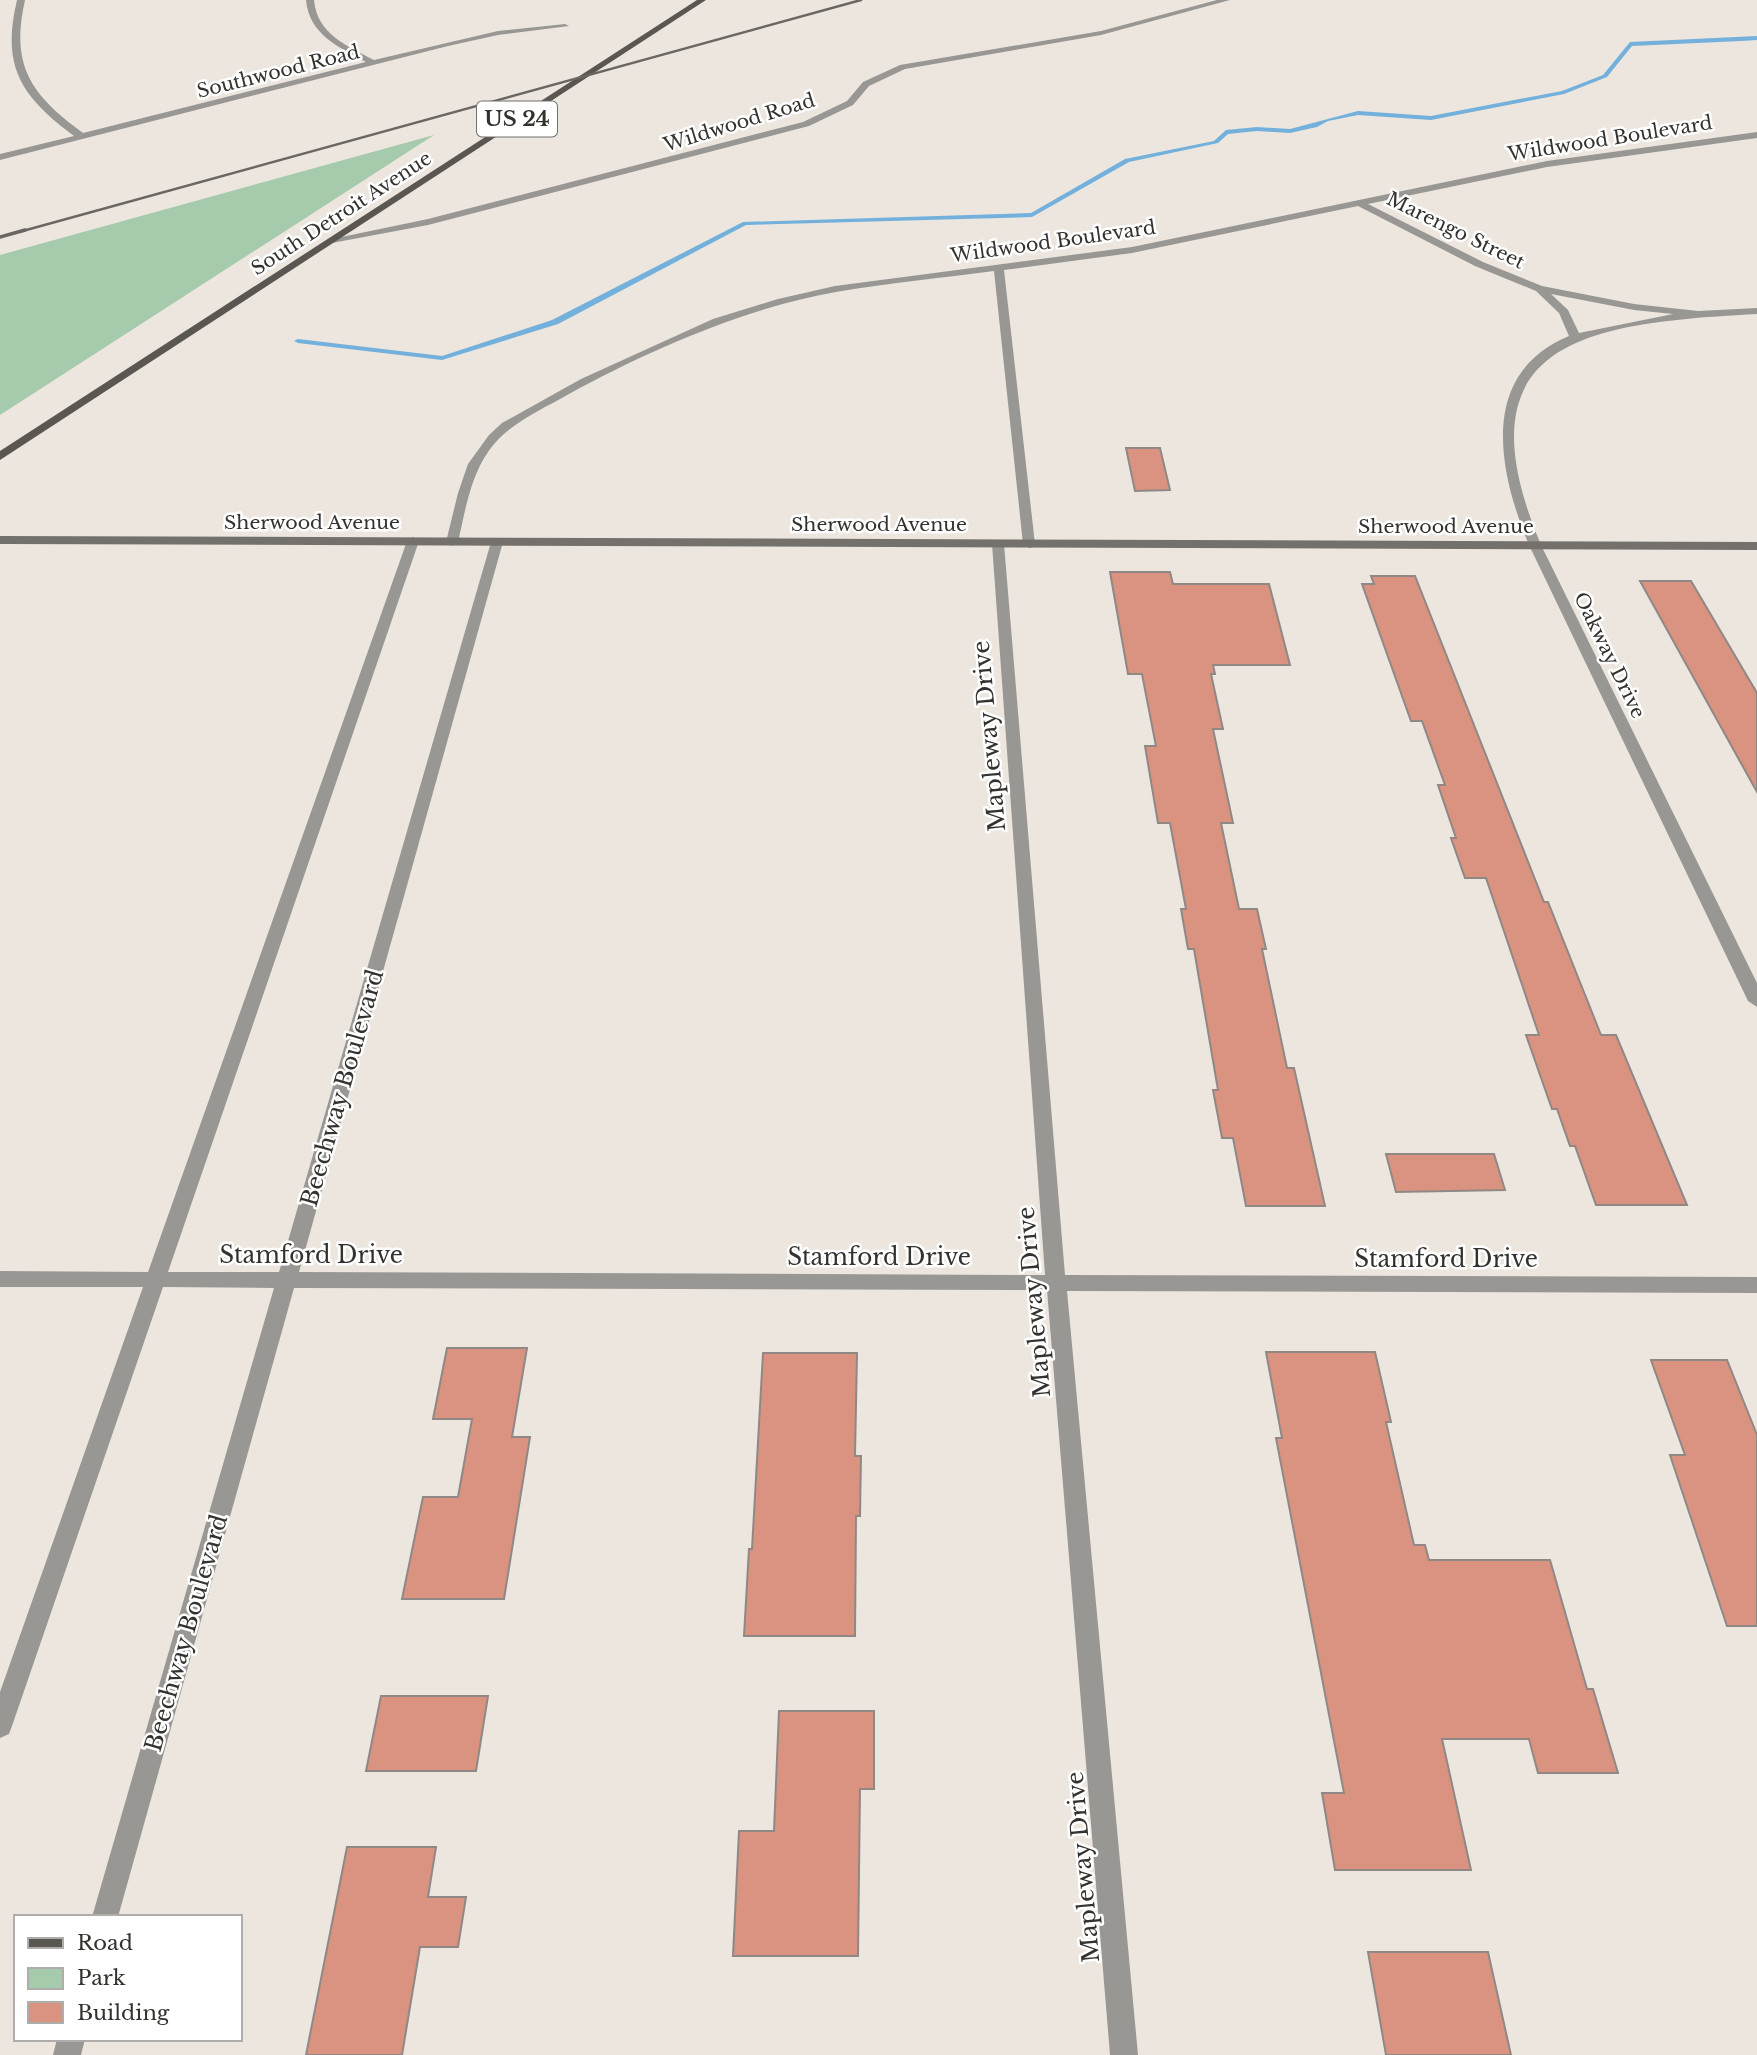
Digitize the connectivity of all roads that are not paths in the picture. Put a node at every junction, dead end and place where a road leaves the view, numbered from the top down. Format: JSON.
{"nodes":[{"id":1,"x":21,"y":0,"type":"edge"},
{"id":2,"x":310,"y":0,"type":"edge"},
{"id":3,"x":702,"y":0,"type":"edge"},
{"id":4,"x":1226,"y":0,"type":"edge"},
{"id":5,"x":565,"y":26,"type":"dead end"},
{"id":6,"x":373,"y":63,"type":"junction"},
{"id":7,"x":1757,"y":135,"type":"edge"},
{"id":8,"x":82,"y":137,"type":"junction"},
{"id":9,"x":0,"y":158,"type":"edge"},
{"id":10,"x":1357,"y":202,"type":"junction"},
{"id":11,"x":332,"y":240,"type":"junction"},
{"id":12,"x":999,"y":269,"type":"junction"},
{"id":13,"x":1539,"y":289,"type":"junction"},
{"id":14,"x":1757,"y":311,"type":"edge"},
{"id":15,"x":1698,"y":314,"type":"junction"},
{"id":16,"x":1575,"y":337,"type":"junction"},
{"id":17,"x":0,"y":456,"type":"edge"},
{"id":18,"x":0,"y":540,"type":"edge"},
{"id":19,"x":414,"y":541,"type":"junction"},
{"id":20,"x":452,"y":541,"type":"junction"},
{"id":21,"x":497,"y":542,"type":"junction"},
{"id":22,"x":998,"y":544,"type":"junction"},
{"id":23,"x":1029,"y":544,"type":"junction"},
{"id":24,"x":1535,"y":545,"type":"junction"},
{"id":25,"x":1757,"y":546,"type":"edge"},
{"id":26,"x":1757,"y":1001,"type":"edge"},
{"id":27,"x":0,"y":1279,"type":"edge"},
{"id":28,"x":288,"y":1279,"type":"junction"},
{"id":29,"x":157,"y":1280,"type":"junction"},
{"id":30,"x":1056,"y":1282,"type":"junction"},
{"id":31,"x":1757,"y":1285,"type":"edge"},
{"id":32,"x":0,"y":1726,"type":"edge"},
{"id":33,"x":106,"y":1915,"type":"edge"},
{"id":34,"x":1124,"y":2055,"type":"edge"}],
"edges":[{"from":1,"to":8,"type":"street"},
{"from":2,"to":6,"type":"street"},
{"from":3,"to":11,"type":"main road","name":"South Detroit Avenue","number":"US 24"},
{"from":4,"to":11,"type":"street","name":"Wildwood Road"},
{"from":5,"to":6,"type":"street","name":"Southwood Road"},
{"from":6,"to":8,"type":"street","name":"Southwood Road"},
{"from":7,"to":10,"type":"street","name":"Wildwood Boulevard"},
{"from":8,"to":9,"type":"street","name":"Southwood Road"},
{"from":10,"to":12,"type":"street","name":"Wildwood Boulevard"},
{"from":10,"to":13,"type":"street","name":"Marengo Street"},
{"from":11,"to":17,"type":"main road","name":"South Detroit Avenue","number":"US 24"},
{"from":12,"to":20,"type":"street","name":"Wildwood Boulevard"},
{"from":12,"to":23,"type":"street"},
{"from":13,"to":15,"type":"street","name":"Marengo Street"},
{"from":13,"to":16,"type":"street","name":"Marengo Street"},
{"from":14,"to":15,"type":"street","name":"Marengo Street"},
{"from":15,"to":16,"type":"street","name":"Marengo Street"},
{"from":16,"to":24,"type":"street","name":"Oakway Drive"},
{"from":18,"to":19,"type":"street","name":"Sherwood Avenue"},
{"from":19,"to":20,"type":"street","name":"Sherwood Avenue"},
{"from":19,"to":29,"type":"street"},
{"from":20,"to":21,"type":"street","name":"Sherwood Avenue"},
{"from":21,"to":22,"type":"street","name":"Sherwood Avenue"},
{"from":21,"to":28,"type":"street","name":"Beechway Boulevard"},
{"from":22,"to":23,"type":"street","name":"Sherwood Avenue"},
{"from":22,"to":30,"type":"street","name":"Mapleway Drive"},
{"from":23,"to":24,"type":"street","name":"Sherwood Avenue"},
{"from":24,"to":25,"type":"street","name":"Sherwood Avenue"},
{"from":24,"to":26,"type":"street","name":"Oakway Drive"},
{"from":27,"to":29,"type":"street","name":"Stamford Drive"},
{"from":28,"to":29,"type":"street","name":"Stamford Drive"},
{"from":28,"to":30,"type":"street","name":"Stamford Drive"},
{"from":28,"to":33,"type":"street","name":"Beechway Boulevard"},
{"from":29,"to":32,"type":"street"},
{"from":30,"to":31,"type":"street","name":"Stamford Drive"},
{"from":30,"to":34,"type":"street","name":"Mapleway Drive"}]}
